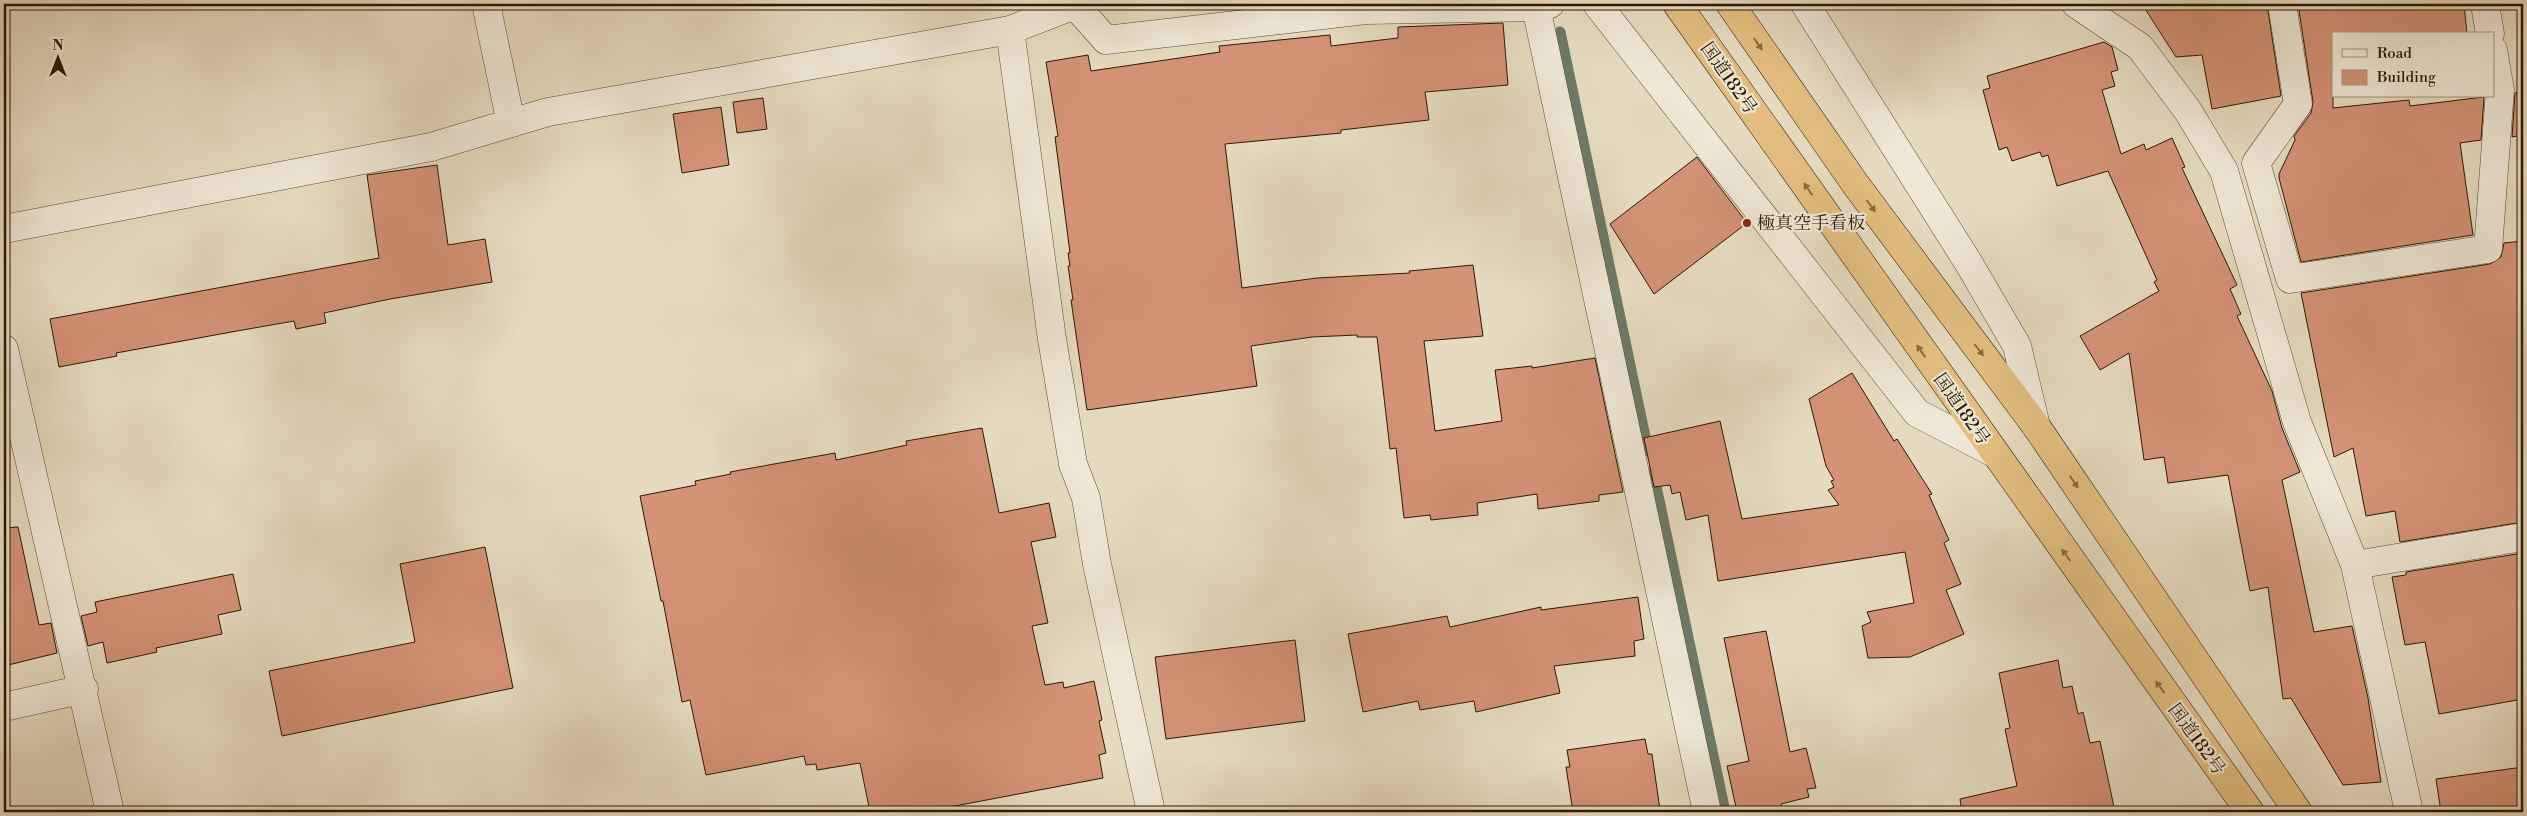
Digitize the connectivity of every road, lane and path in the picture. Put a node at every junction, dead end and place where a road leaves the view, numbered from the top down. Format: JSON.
{"nodes":[{"id":1,"x":486,"y":4,"type":"edge"},
{"id":2,"x":1075,"y":4,"type":"edge"},
{"id":3,"x":1597,"y":4,"type":"edge"},
{"id":4,"x":1677,"y":4,"type":"edge"},
{"id":5,"x":1730,"y":4,"type":"edge"},
{"id":6,"x":1805,"y":4,"type":"edge"},
{"id":7,"x":2076,"y":4,"type":"edge"},
{"id":8,"x":2282,"y":4,"type":"edge"},
{"id":9,"x":2485,"y":4,"type":"edge"},
{"id":10,"x":1543,"y":5,"type":"edge"},
{"id":11,"x":1010,"y":30,"type":"junction"},
{"id":12,"x":2490,"y":32,"type":"edge"},
{"id":13,"x":2494,"y":56,"type":"edge"},
{"id":14,"x":511,"y":123,"type":"junction"},
{"id":15,"x":4,"y":229,"type":"edge"},
{"id":16,"x":4,"y":349,"type":"edge"},
{"id":17,"x":2036,"y":426,"type":"junction"},
{"id":18,"x":1994,"y":454,"type":"junction"},
{"id":19,"x":2523,"y":536,"type":"edge"},
{"id":20,"x":2355,"y":565,"type":"junction"},
{"id":21,"x":84,"y":689,"type":"junction"},
{"id":22,"x":4,"y":707,"type":"edge"},
{"id":23,"x":110,"y":812,"type":"edge"},
{"id":24,"x":1151,"y":812,"type":"edge"},
{"id":25,"x":1706,"y":812,"type":"edge"},
{"id":26,"x":2250,"y":812,"type":"edge"},
{"id":27,"x":2298,"y":812,"type":"edge"},
{"id":28,"x":2409,"y":812,"type":"edge"}],
"edges":[{"from":1,"to":14,"type":"street"},
{"from":2,"to":10,"type":"street"},
{"from":2,"to":11,"type":"street"},
{"from":3,"to":18,"type":"street"},
{"from":18,"to":4,"type":"highway","name":"国道182号","one_way":true},
{"from":5,"to":17,"type":"highway","one_way":true},
{"from":6,"to":17,"type":"street"},
{"from":7,"to":20,"type":"street"},
{"from":8,"to":13,"type":"street"},
{"from":9,"to":12,"type":"street"},
{"from":10,"to":25,"type":"street"},
{"from":11,"to":14,"type":"street"},
{"from":11,"to":24,"type":"street"},
{"from":14,"to":15,"type":"street"},
{"from":16,"to":21,"type":"street"},
{"from":17,"to":27,"type":"highway","one_way":true},
{"from":26,"to":18,"type":"highway","name":"国道182号","one_way":true},
{"from":19,"to":20,"type":"street"},
{"from":20,"to":28,"type":"street"},
{"from":21,"to":22,"type":"street"},
{"from":21,"to":23,"type":"street"}]}
